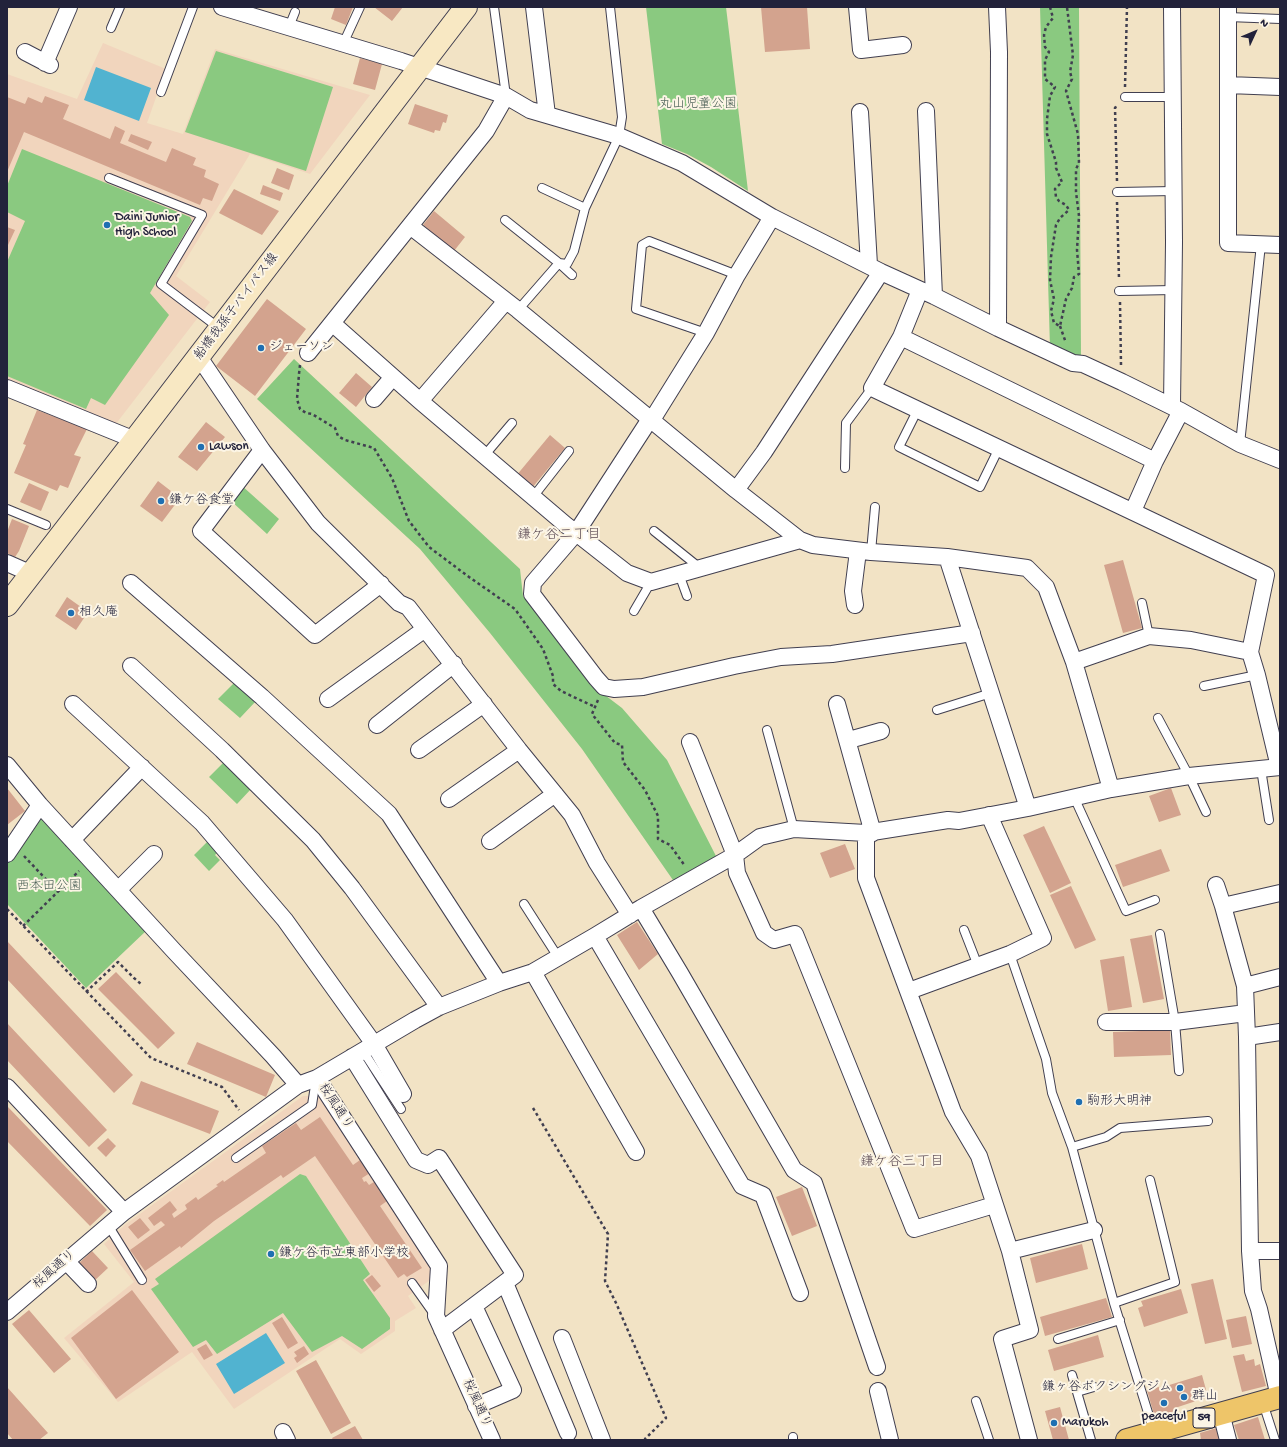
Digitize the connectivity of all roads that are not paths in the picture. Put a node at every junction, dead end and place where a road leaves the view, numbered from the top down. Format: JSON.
{"nodes":[{"id":1,"x":69,"y":7,"type":"edge"},
{"id":2,"x":120,"y":7,"type":"edge"},
{"id":3,"x":193,"y":7,"type":"edge"},
{"id":4,"x":222,"y":7,"type":"edge"},
{"id":5,"x":360,"y":7,"type":"edge"},
{"id":6,"x":466,"y":7,"type":"edge"},
{"id":7,"x":494,"y":7,"type":"edge"},
{"id":8,"x":534,"y":7,"type":"edge"},
{"id":9,"x":610,"y":7,"type":"edge"},
{"id":10,"x":857,"y":7,"type":"edge"},
{"id":11,"x":997,"y":7,"type":"edge"},
{"id":12,"x":1172,"y":7,"type":"edge"},
{"id":13,"x":252,"y":11,"type":"edge"},
{"id":14,"x":295,"y":12,"type":"dead end"},
{"id":15,"x":1228,"y":12,"type":"edge"},
{"id":16,"x":1280,"y":19,"type":"edge"},
{"id":17,"x":289,"y":27,"type":"junction"},
{"id":18,"x":111,"y":28,"type":"dead end"},
{"id":19,"x":343,"y":44,"type":"junction"},
{"id":20,"x":903,"y":45,"type":"dead end"},
{"id":21,"x":25,"y":52,"type":"dead end"},
{"id":22,"x":419,"y":67,"type":"junction"},
{"id":23,"x":1228,"y":85,"type":"junction"},
{"id":24,"x":1280,"y":87,"type":"edge"},
{"id":25,"x":161,"y":92,"type":"dead end"},
{"id":26,"x":506,"y":96,"type":"junction"},
{"id":27,"x":1125,"y":96,"type":"dead end"},
{"id":28,"x":1173,"y":97,"type":"junction"},
{"id":29,"x":926,"y":111,"type":"dead end"},
{"id":30,"x":860,"y":112,"type":"dead end"},
{"id":31,"x":547,"y":115,"type":"junction"},
{"id":32,"x":618,"y":136,"type":"junction"},
{"id":33,"x":109,"y":178,"type":"dead end"},
{"id":34,"x":542,"y":188,"type":"dead end"},
{"id":35,"x":1174,"y":191,"type":"junction"},
{"id":36,"x":1117,"y":192,"type":"dead end"},
{"id":37,"x":585,"y":208,"type":"junction"},
{"id":38,"x":772,"y":217,"type":"junction"},
{"id":39,"x":505,"y":220,"type":"dead end"},
{"id":40,"x":410,"y":226,"type":"junction"},
{"id":41,"x":1261,"y":244,"type":"junction"},
{"id":42,"x":1280,"y":245,"type":"edge"},
{"id":43,"x":559,"y":263,"type":"junction"},
{"id":44,"x":875,"y":268,"type":"junction"},
{"id":45,"x":572,"y":275,"type":"dead end"},
{"id":46,"x":737,"y":275,"type":"junction"},
{"id":47,"x":1174,"y":290,"type":"junction"},
{"id":48,"x":1119,"y":291,"type":"dead end"},
{"id":49,"x":927,"y":293,"type":"junction"},
{"id":50,"x":512,"y":306,"type":"junction"},
{"id":51,"x":332,"y":323,"type":"junction"},
{"id":52,"x":998,"y":328,"type":"junction"},
{"id":53,"x":220,"y":329,"type":"junction"},
{"id":54,"x":706,"y":333,"type":"junction"},
{"id":55,"x":901,"y":337,"type":"junction"},
{"id":56,"x":308,"y":353,"type":"road end"},
{"id":57,"x":199,"y":357,"type":"junction"},
{"id":58,"x":393,"y":377,"type":"junction"},
{"id":59,"x":872,"y":388,"type":"junction"},
{"id":60,"x":8,"y":391,"type":"edge"},
{"id":61,"x":374,"y":399,"type":"dead end"},
{"id":62,"x":420,"y":401,"type":"junction"},
{"id":63,"x":1176,"y":408,"type":"junction"},
{"id":64,"x":918,"y":409,"type":"junction"},
{"id":65,"x":650,"y":420,"type":"junction"},
{"id":66,"x":512,"y":423,"type":"dead end"},
{"id":67,"x":135,"y":440,"type":"junction"},
{"id":68,"x":1240,"y":444,"type":"junction"},
{"id":69,"x":999,"y":448,"type":"junction"},
{"id":70,"x":262,"y":450,"type":"junction"},
{"id":71,"x":569,"y":451,"type":"dead end"},
{"id":72,"x":484,"y":456,"type":"junction"},
{"id":73,"x":1280,"y":460,"type":"edge"},
{"id":74,"x":1155,"y":461,"type":"junction"},
{"id":75,"x":845,"y":468,"type":"dead end"},
{"id":76,"x":736,"y":490,"type":"junction"},
{"id":77,"x":533,"y":497,"type":"junction"},
{"id":78,"x":875,"y":507,"type":"dead end"},
{"id":79,"x":7,"y":509,"type":"edge"},
{"id":80,"x":1133,"y":511,"type":"junction"},
{"id":81,"x":46,"y":525,"type":"dead end"},
{"id":82,"x":654,"y":531,"type":"dead end"},
{"id":83,"x":576,"y":533,"type":"junction"},
{"id":84,"x":800,"y":540,"type":"junction"},
{"id":85,"x":864,"y":551,"type":"junction"},
{"id":86,"x":947,"y":558,"type":"junction"},
{"id":87,"x":7,"y":563,"type":"edge"},
{"id":88,"x":700,"y":568,"type":"junction"},
{"id":89,"x":32,"y":574,"type":"junction"},
{"id":90,"x":679,"y":574,"type":"junction"},
{"id":91,"x":651,"y":582,"type":"junction"},
{"id":92,"x":131,"y":583,"type":"dead end"},
{"id":93,"x":381,"y":584,"type":"junction"},
{"id":94,"x":687,"y":596,"type":"dead end"},
{"id":95,"x":1142,"y":603,"type":"dead end"},
{"id":96,"x":7,"y":605,"type":"edge"},
{"id":97,"x":855,"y":605,"type":"dead end"},
{"id":98,"x":634,"y":611,"type":"dead end"},
{"id":99,"x":425,"y":629,"type":"junction"},
{"id":100,"x":972,"y":633,"type":"junction"},
{"id":101,"x":1149,"y":636,"type":"junction"},
{"id":102,"x":1250,"y":652,"type":"junction"},
{"id":103,"x":1074,"y":662,"type":"junction"},
{"id":104,"x":454,"y":664,"type":"junction"},
{"id":105,"x":131,"y":666,"type":"dead end"},
{"id":106,"x":1257,"y":675,"type":"junction"},
{"id":107,"x":1204,"y":686,"type":"dead end"},
{"id":108,"x":991,"y":693,"type":"junction"},
{"id":109,"x":328,"y":699,"type":"dead end"},
{"id":110,"x":73,"y":704,"type":"dead end"},
{"id":111,"x":484,"y":704,"type":"junction"},
{"id":112,"x":837,"y":704,"type":"dead end"},
{"id":113,"x":937,"y":710,"type":"dead end"},
{"id":114,"x":1158,"y":718,"type":"dead end"},
{"id":115,"x":377,"y":725,"type":"dead end"},
{"id":116,"x":767,"y":730,"type":"dead end"},
{"id":117,"x":881,"y":731,"type":"dead end"},
{"id":118,"x":848,"y":740,"type":"junction"},
{"id":119,"x":690,"y":742,"type":"dead end"},
{"id":120,"x":419,"y":750,"type":"dead end"},
{"id":121,"x":519,"y":750,"type":"junction"},
{"id":122,"x":7,"y":765,"type":"edge"},
{"id":123,"x":142,"y":767,"type":"junction"},
{"id":124,"x":1280,"y":767,"type":"edge"},
{"id":125,"x":1261,"y":769,"type":"junction"},
{"id":126,"x":1189,"y":776,"type":"junction"},
{"id":127,"x":1111,"y":789,"type":"junction"},
{"id":128,"x":555,"y":794,"type":"junction"},
{"id":129,"x":1074,"y":797,"type":"junction"},
{"id":130,"x":449,"y":799,"type":"dead end"},
{"id":131,"x":40,"y":805,"type":"junction"},
{"id":132,"x":1028,"y":808,"type":"junction"},
{"id":133,"x":1206,"y":812,"type":"dead end"},
{"id":134,"x":988,"y":815,"type":"junction"},
{"id":135,"x":1269,"y":820,"type":"dead end"},
{"id":136,"x":794,"y":829,"type":"junction"},
{"id":137,"x":869,"y":833,"type":"junction"},
{"id":138,"x":72,"y":840,"type":"junction"},
{"id":139,"x":490,"y":841,"type":"dead end"},
{"id":140,"x":10,"y":849,"type":"edge"},
{"id":141,"x":154,"y":854,"type":"dead end"},
{"id":142,"x":735,"y":855,"type":"junction"},
{"id":143,"x":1216,"y":886,"type":"dead end"},
{"id":144,"x":118,"y":890,"type":"junction"},
{"id":145,"x":1280,"y":893,"type":"edge"},
{"id":146,"x":1155,"y":900,"type":"dead end"},
{"id":147,"x":524,"y":904,"type":"dead end"},
{"id":148,"x":1223,"y":906,"type":"junction"},
{"id":149,"x":635,"y":911,"type":"junction"},
{"id":150,"x":964,"y":930,"type":"dead end"},
{"id":151,"x":1160,"y":934,"type":"dead end"},
{"id":152,"x":595,"y":936,"type":"junction"},
{"id":153,"x":1010,"y":954,"type":"junction"},
{"id":154,"x":558,"y":958,"type":"junction"},
{"id":155,"x":978,"y":966,"type":"junction"},
{"id":156,"x":533,"y":972,"type":"junction"},
{"id":157,"x":1280,"y":977,"type":"edge"},
{"id":158,"x":499,"y":983,"type":"junction"},
{"id":159,"x":1245,"y":986,"type":"junction"},
{"id":160,"x":909,"y":990,"type":"junction"},
{"id":161,"x":439,"y":1007,"type":"junction"},
{"id":162,"x":1246,"y":1014,"type":"junction"},
{"id":163,"x":1106,"y":1022,"type":"dead end"},
{"id":164,"x":1175,"y":1022,"type":"junction"},
{"id":165,"x":1280,"y":1032,"type":"edge"},
{"id":166,"x":1247,"y":1037,"type":"junction"},
{"id":167,"x":363,"y":1051,"type":"junction"},
{"id":168,"x":1179,"y":1071,"type":"dead end"},
{"id":169,"x":317,"y":1078,"type":"junction"},
{"id":170,"x":298,"y":1085,"type":"junction"},
{"id":171,"x":7,"y":1087,"type":"edge"},
{"id":172,"x":402,"y":1102,"type":"dead end"},
{"id":173,"x":1208,"y":1121,"type":"dead end"},
{"id":174,"x":1072,"y":1147,"type":"junction"},
{"id":175,"x":636,"y":1152,"type":"dead end"},
{"id":176,"x":236,"y":1158,"type":"dead end"},
{"id":177,"x":1150,"y":1180,"type":"dead end"},
{"id":178,"x":994,"y":1205,"type":"junction"},
{"id":179,"x":124,"y":1212,"type":"junction"},
{"id":180,"x":108,"y":1225,"type":"junction"},
{"id":181,"x":1094,"y":1230,"type":"junction"},
{"id":182,"x":1010,"y":1251,"type":"junction"},
{"id":183,"x":1280,"y":1251,"type":"edge"},
{"id":184,"x":1250,"y":1252,"type":"junction"},
{"id":185,"x":66,"y":1261,"type":"junction"},
{"id":186,"x":142,"y":1280,"type":"dead end"},
{"id":187,"x":505,"y":1282,"type":"junction"},
{"id":188,"x":412,"y":1283,"type":"dead end"},
{"id":189,"x":88,"y":1284,"type":"dead end"},
{"id":190,"x":800,"y":1293,"type":"dead end"},
{"id":191,"x":1114,"y":1302,"type":"junction"},
{"id":192,"x":474,"y":1306,"type":"junction"},
{"id":193,"x":7,"y":1312,"type":"edge"},
{"id":194,"x":1120,"y":1320,"type":"junction"},
{"id":195,"x":439,"y":1323,"type":"junction"},
{"id":196,"x":562,"y":1338,"type":"dead end"},
{"id":197,"x":1058,"y":1339,"type":"dead end"},
{"id":198,"x":877,"y":1367,"type":"dead end"},
{"id":199,"x":1072,"y":1375,"type":"dead end"},
{"id":200,"x":1094,"y":1387,"type":"dead end"},
{"id":201,"x":878,"y":1391,"type":"dead end"},
{"id":202,"x":1077,"y":1392,"type":"junction"},
{"id":203,"x":1274,"y":1398,"type":"edge"},
{"id":204,"x":976,"y":1401,"type":"dead end"},
{"id":205,"x":476,"y":1406,"type":"junction"},
{"id":206,"x":1221,"y":1413,"type":"junction"},
{"id":207,"x":568,"y":1433,"type":"dead end"},
{"id":208,"x":1159,"y":1433,"type":"junction"},
{"id":209,"x":492,"y":1440,"type":"edge"},
{"id":210,"x":602,"y":1440,"type":"edge"},
{"id":211,"x":890,"y":1440,"type":"edge"},
{"id":212,"x":988,"y":1440,"type":"edge"},
{"id":213,"x":1029,"y":1440,"type":"edge"},
{"id":214,"x":1091,"y":1440,"type":"edge"},
{"id":215,"x":1127,"y":1440,"type":"edge"},
{"id":216,"x":1228,"y":1440,"type":"edge"},
{"id":217,"x":1275,"y":1440,"type":"edge"}],
"edges":[{"from":1,"to":21,"type":"street"},
{"from":2,"to":18,"type":"lane"},
{"from":3,"to":25,"type":"lane"},
{"from":4,"to":13,"type":"street"},
{"from":5,"to":19,"type":"lane"},
{"from":6,"to":22,"type":"street","name":"船橋我孫子バイパス線"},
{"from":7,"to":26,"type":"lane"},
{"from":8,"to":31,"type":"street"},
{"from":9,"to":32,"type":"lane"},
{"from":10,"to":20,"type":"street"},
{"from":11,"to":52,"type":"street"},
{"from":12,"to":28,"type":"street"},
{"from":13,"to":17,"type":"street"},
{"from":14,"to":17,"type":"lane"},
{"from":15,"to":16,"type":"lane"},
{"from":15,"to":23,"type":"street"},
{"from":17,"to":19,"type":"street"},
{"from":19,"to":22,"type":"street"},
{"from":22,"to":26,"type":"street"},
{"from":22,"to":53,"type":"street","name":"船橋我孫子バイパス線"},
{"from":23,"to":24,"type":"street"},
{"from":23,"to":41,"type":"street"},
{"from":26,"to":31,"type":"street"},
{"from":26,"to":40,"type":"street"},
{"from":27,"to":28,"type":"lane"},
{"from":28,"to":35,"type":"street"},
{"from":29,"to":49,"type":"street"},
{"from":30,"to":44,"type":"street"},
{"from":31,"to":32,"type":"street"},
{"from":32,"to":37,"type":"lane"},
{"from":32,"to":38,"type":"street"},
{"from":33,"to":53,"type":"lane"},
{"from":34,"to":37,"type":"lane"},
{"from":35,"to":36,"type":"lane"},
{"from":35,"to":47,"type":"street"},
{"from":37,"to":43,"type":"lane"},
{"from":38,"to":44,"type":"street"},
{"from":38,"to":46,"type":"street"},
{"from":39,"to":43,"type":"lane"},
{"from":40,"to":50,"type":"street"},
{"from":40,"to":51,"type":"street"},
{"from":41,"to":42,"type":"street"},
{"from":41,"to":68,"type":"lane"},
{"from":43,"to":45,"type":"lane"},
{"from":43,"to":50,"type":"lane"},
{"from":44,"to":49,"type":"street"},
{"from":44,"to":76,"type":"street"},
{"from":46,"to":54,"type":"street"},
{"from":46,"to":54,"type":"lane"},
{"from":47,"to":48,"type":"lane"},
{"from":47,"to":63,"type":"street"},
{"from":49,"to":52,"type":"street"},
{"from":49,"to":55,"type":"street"},
{"from":50,"to":62,"type":"street"},
{"from":50,"to":65,"type":"street"},
{"from":51,"to":56,"type":"street"},
{"from":51,"to":58,"type":"street"},
{"from":52,"to":63,"type":"street"},
{"from":53,"to":57,"type":"street","name":"船橋我孫子バイパス線"},
{"from":54,"to":65,"type":"street"},
{"from":55,"to":59,"type":"street"},
{"from":55,"to":74,"type":"street"},
{"from":57,"to":67,"type":"street","name":"船橋我孫子バイパス線"},
{"from":57,"to":70,"type":"street"},
{"from":58,"to":61,"type":"street"},
{"from":58,"to":62,"type":"street"},
{"from":59,"to":64,"type":"street"},
{"from":59,"to":75,"type":"lane"},
{"from":60,"to":67,"type":"street"},
{"from":62,"to":72,"type":"street"},
{"from":63,"to":68,"type":"street"},
{"from":63,"to":74,"type":"street"},
{"from":64,"to":69,"type":"street"},
{"from":64,"to":69,"type":"lane"},
{"from":65,"to":76,"type":"street"},
{"from":65,"to":83,"type":"street"},
{"from":66,"to":72,"type":"lane"},
{"from":67,"to":89,"type":"street","name":"船橋我孫子バイパス線"},
{"from":68,"to":73,"type":"street"},
{"from":69,"to":80,"type":"street"},
{"from":70,"to":93,"type":"street"},
{"from":70,"to":93,"type":"street"},
{"from":71,"to":77,"type":"lane"},
{"from":72,"to":77,"type":"street"},
{"from":74,"to":80,"type":"street"},
{"from":76,"to":84,"type":"street"},
{"from":77,"to":83,"type":"street"},
{"from":78,"to":85,"type":"lane"},
{"from":79,"to":81,"type":"lane"},
{"from":80,"to":102,"type":"street"},
{"from":82,"to":88,"type":"lane"},
{"from":83,"to":91,"type":"street"},
{"from":83,"to":100,"type":"street"},
{"from":84,"to":85,"type":"street"},
{"from":84,"to":88,"type":"street"},
{"from":85,"to":86,"type":"street"},
{"from":85,"to":97,"type":"street"},
{"from":86,"to":100,"type":"street"},
{"from":86,"to":103,"type":"street"},
{"from":87,"to":89,"type":"street"},
{"from":88,"to":90,"type":"street"},
{"from":89,"to":96,"type":"street","name":"船橋我孫子バイパス線"},
{"from":90,"to":91,"type":"street"},
{"from":90,"to":94,"type":"lane"},
{"from":91,"to":98,"type":"lane"},
{"from":92,"to":158,"type":"street"},
{"from":93,"to":99,"type":"street"},
{"from":95,"to":101,"type":"lane"},
{"from":99,"to":104,"type":"street"},
{"from":99,"to":109,"type":"street"},
{"from":100,"to":108,"type":"street"},
{"from":101,"to":102,"type":"street"},
{"from":101,"to":103,"type":"street"},
{"from":102,"to":106,"type":"street"},
{"from":103,"to":127,"type":"street"},
{"from":104,"to":111,"type":"street"},
{"from":104,"to":115,"type":"street"},
{"from":105,"to":161,"type":"street"},
{"from":106,"to":107,"type":"lane"},
{"from":106,"to":124,"type":"street"},
{"from":108,"to":113,"type":"lane"},
{"from":108,"to":132,"type":"street"},
{"from":110,"to":123,"type":"street"},
{"from":111,"to":120,"type":"street"},
{"from":111,"to":121,"type":"street"},
{"from":112,"to":118,"type":"street"},
{"from":114,"to":126,"type":"lane"},
{"from":116,"to":136,"type":"lane"},
{"from":117,"to":118,"type":"street"},
{"from":118,"to":137,"type":"street"},
{"from":119,"to":142,"type":"street"},
{"from":121,"to":128,"type":"street"},
{"from":121,"to":130,"type":"street"},
{"from":122,"to":131,"type":"street"},
{"from":123,"to":138,"type":"street"},
{"from":123,"to":167,"type":"street"},
{"from":124,"to":125,"type":"street"},
{"from":125,"to":126,"type":"street"},
{"from":125,"to":135,"type":"lane"},
{"from":126,"to":127,"type":"street"},
{"from":126,"to":133,"type":"lane"},
{"from":127,"to":129,"type":"street"},
{"from":128,"to":139,"type":"street"},
{"from":128,"to":149,"type":"street"},
{"from":129,"to":132,"type":"street"},
{"from":129,"to":146,"type":"lane"},
{"from":131,"to":138,"type":"street"},
{"from":131,"to":140,"type":"street"},
{"from":132,"to":134,"type":"street"},
{"from":134,"to":137,"type":"street"},
{"from":134,"to":153,"type":"street"},
{"from":136,"to":137,"type":"street"},
{"from":136,"to":142,"type":"street"},
{"from":137,"to":160,"type":"street"},
{"from":138,"to":144,"type":"street"},
{"from":141,"to":144,"type":"street"},
{"from":142,"to":149,"type":"street"},
{"from":142,"to":178,"type":"street"},
{"from":143,"to":148,"type":"street"},
{"from":144,"to":170,"type":"street"},
{"from":145,"to":148,"type":"street"},
{"from":147,"to":154,"type":"lane"},
{"from":148,"to":159,"type":"street"},
{"from":149,"to":152,"type":"street"},
{"from":149,"to":198,"type":"street"},
{"from":150,"to":155,"type":"lane"},
{"from":151,"to":164,"type":"lane"},
{"from":152,"to":154,"type":"street"},
{"from":152,"to":190,"type":"street"},
{"from":153,"to":155,"type":"street"},
{"from":153,"to":174,"type":"lane"},
{"from":154,"to":156,"type":"street"},
{"from":155,"to":160,"type":"street"},
{"from":156,"to":158,"type":"street"},
{"from":156,"to":175,"type":"street"},
{"from":157,"to":159,"type":"street"},
{"from":158,"to":161,"type":"street"},
{"from":159,"to":162,"type":"street"},
{"from":160,"to":178,"type":"street"},
{"from":161,"to":167,"type":"street"},
{"from":162,"to":164,"type":"street"},
{"from":162,"to":166,"type":"street"},
{"from":163,"to":164,"type":"street"},
{"from":164,"to":168,"type":"lane"},
{"from":165,"to":166,"type":"street"},
{"from":166,"to":184,"type":"street"},
{"from":167,"to":169,"type":"street"},
{"from":167,"to":172,"type":"street"},
{"from":167,"to":187,"type":"street"},
{"from":169,"to":170,"type":"street","name":"桜風通り"},
{"from":169,"to":176,"type":"lane"},
{"from":169,"to":195,"type":"street","name":"桜風通り"},
{"from":170,"to":179,"type":"street","name":"桜風通り"},
{"from":171,"to":179,"type":"street"},
{"from":173,"to":174,"type":"lane"},
{"from":174,"to":181,"type":"lane"},
{"from":177,"to":191,"type":"lane"},
{"from":178,"to":182,"type":"street"},
{"from":179,"to":180,"type":"street","name":"桜風通り"},
{"from":180,"to":185,"type":"street","name":"桜風通り"},
{"from":180,"to":186,"type":"lane"},
{"from":181,"to":182,"type":"street"},
{"from":181,"to":191,"type":"lane"},
{"from":182,"to":213,"type":"street"},
{"from":183,"to":184,"type":"street"},
{"from":184,"to":203,"type":"street"},
{"from":185,"to":189,"type":"street"},
{"from":185,"to":193,"type":"street","name":"桜風通り"},
{"from":187,"to":192,"type":"street"},
{"from":187,"to":207,"type":"street"},
{"from":188,"to":195,"type":"lane"},
{"from":191,"to":194,"type":"lane"},
{"from":192,"to":195,"type":"street"},
{"from":192,"to":205,"type":"street"},
{"from":194,"to":197,"type":"lane"},
{"from":194,"to":208,"type":"lane"},
{"from":195,"to":205,"type":"street","name":"桜風通り"},
{"from":196,"to":210,"type":"street"},
{"from":199,"to":202,"type":"lane"},
{"from":200,"to":202,"type":"lane"},
{"from":201,"to":211,"type":"street"},
{"from":202,"to":214,"type":"lane"},
{"from":203,"to":206,"type":"main road","number":"59"},
{"from":203,"to":217,"type":"lane"},
{"from":204,"to":212,"type":"lane"},
{"from":205,"to":209,"type":"street","name":"桜風通り"},
{"from":206,"to":208,"type":"main road","number":"59"},
{"from":206,"to":216,"type":"street"},
{"from":208,"to":215,"type":"main road","number":"59"}]}
